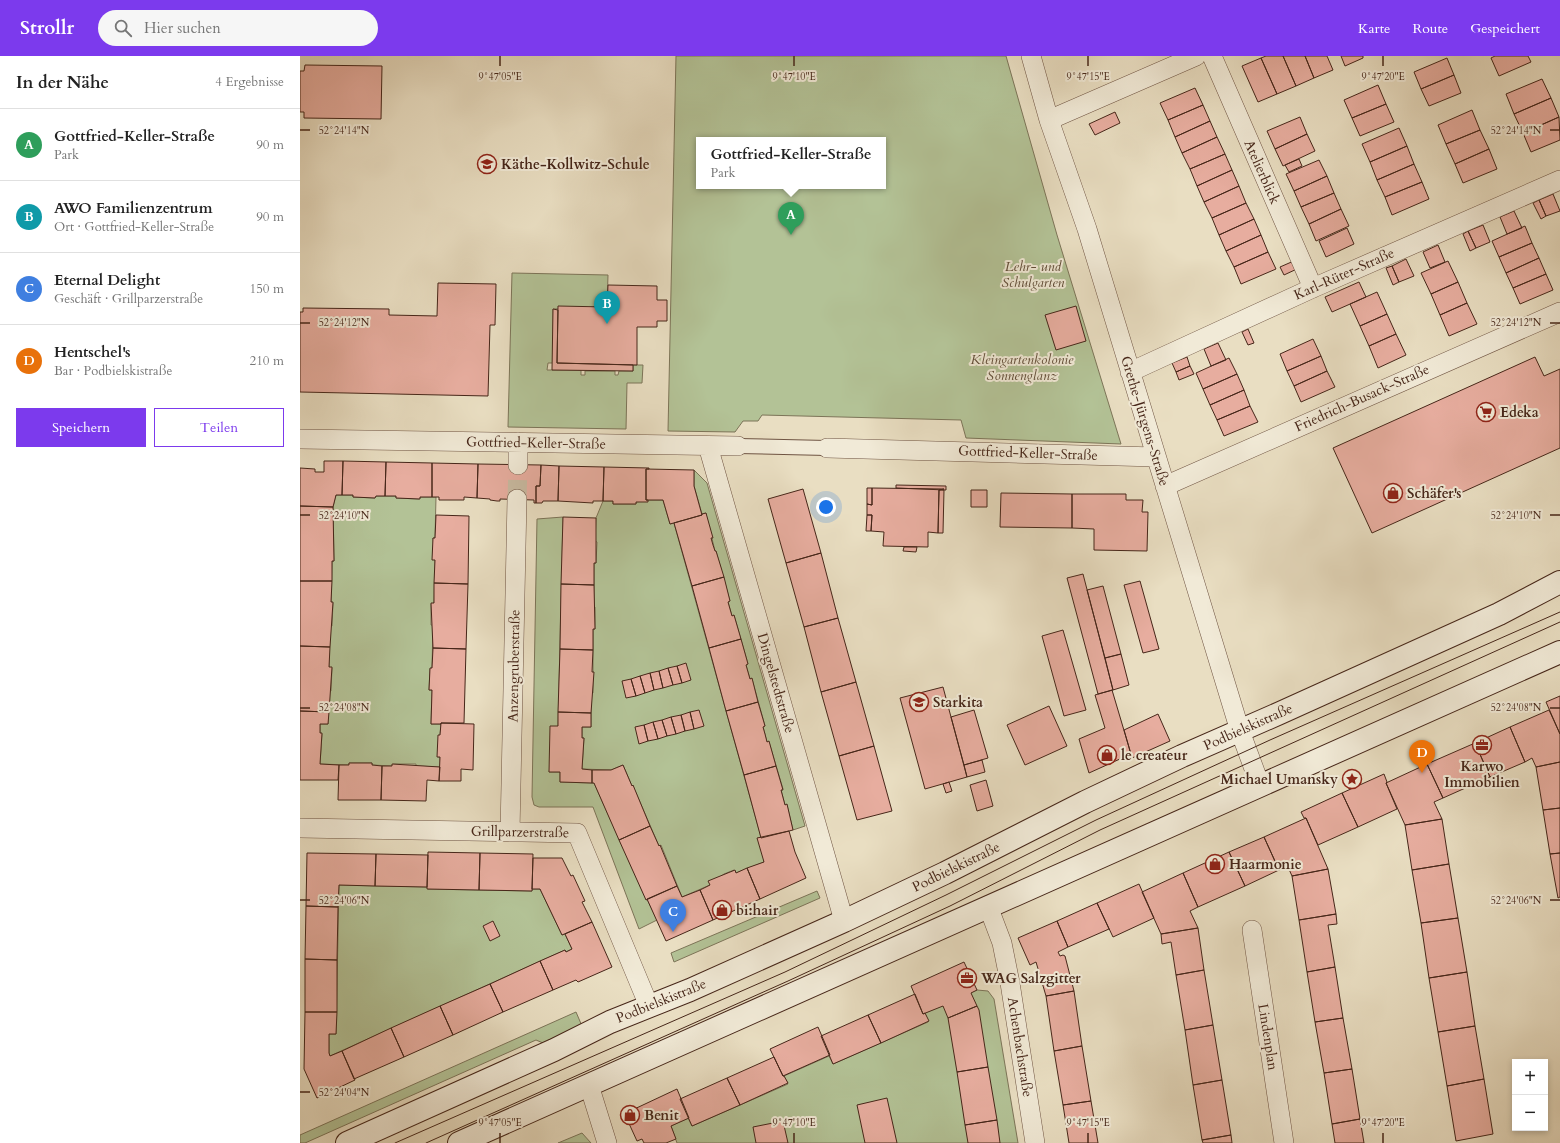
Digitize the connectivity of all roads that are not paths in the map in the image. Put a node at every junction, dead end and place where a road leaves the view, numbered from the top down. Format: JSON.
{"nodes":[{"id":1,"x":1031,"y":56,"type":"edge"},
{"id":2,"x":1196,"y":56,"type":"edge"},
{"id":3,"x":1212,"y":56,"type":"edge"},
{"id":4,"x":1049,"y":120,"type":"junction"},
{"id":5,"x":1560,"y":180,"type":"edge"},
{"id":6,"x":1313,"y":288,"type":"junction"},
{"id":7,"x":1560,"y":312,"type":"edge"},
{"id":8,"x":1130,"y":372,"type":"junction"},
{"id":9,"x":300,"y":439,"type":"edge"},
{"id":10,"x":518,"y":442,"type":"junction"},
{"id":11,"x":708,"y":446,"type":"junction"},
{"id":12,"x":738,"y":446,"type":"joint"},
{"id":13,"x":827,"y":448,"type":"joint"},
{"id":14,"x":1156,"y":457,"type":"junction"},
{"id":15,"x":518,"y":465,"type":"tunnel mouth"},
{"id":16,"x":1165,"y":486,"type":"junction"},
{"id":17,"x":517,"y":500,"type":"tunnel mouth"},
{"id":18,"x":1560,"y":582,"type":"edge"},
{"id":19,"x":1560,"y":652,"type":"edge"},
{"id":20,"x":1240,"y":730,"type":"junction"},
{"id":21,"x":1260,"y":785,"type":"junction"},
{"id":22,"x":300,"y":828,"type":"edge"},
{"id":23,"x":510,"y":832,"type":"junction"},
{"id":24,"x":988,"y":906,"type":"junction"},
{"id":25,"x":844,"y":921,"type":"junction"},
{"id":26,"x":1252,"y":930,"type":"dead end"},
{"id":27,"x":649,"y":1006,"type":"junction"},
{"id":28,"x":589,"y":1085,"type":"junction"},
{"id":29,"x":347,"y":1143,"type":"edge"},
{"id":30,"x":459,"y":1143,"type":"edge"},
{"id":31,"x":607,"y":1143,"type":"edge"},
{"id":32,"x":1035,"y":1143,"type":"edge"},
{"id":33,"x":1284,"y":1143,"type":"edge"}],
"edges":[{"from":1,"to":4,"type":"street","name":"Grethe-Jürgens-Straße"},
{"from":2,"to":4,"type":"street"},
{"from":3,"to":6,"type":"street","name":"Atelierblick"},
{"from":4,"to":8,"type":"street","name":"Grethe-Jürgens-Straße"},
{"from":5,"to":6,"type":"street","name":"Karl-Rüter-Straße"},
{"from":6,"to":8,"type":"street","name":"Karl-Rüter-Straße"},
{"from":7,"to":16,"type":"street","name":"Friedrich-Busack-Straße"},
{"from":8,"to":14,"type":"street","name":"Grethe-Jürgens-Straße"},
{"from":9,"to":10,"type":"street","name":"Gottfried-Keller-Straße"},
{"from":10,"to":11,"type":"street","name":"Gottfried-Keller-Straße"},
{"from":10,"to":15,"type":"street"},
{"from":11,"to":12,"type":"street","name":"Gottfried-Keller-Straße"},
{"from":11,"to":25,"type":"street","name":"Dingelstedtstraße"},
{"from":12,"to":13,"type":"street","name":"Gottfried-Keller-Straße"},
{"from":13,"to":14,"type":"street","name":"Gottfried-Keller-Straße"},
{"from":14,"to":16,"type":"street","name":"Grethe-Jürgens-Straße"},
{"from":16,"to":20,"type":"street","name":"Grethe-Jürgens-Straße"},
{"from":17,"to":23,"type":"street","name":"Anzengruberstraße"},
{"from":18,"to":20,"type":"main road","name":"Podbielskistraße"},
{"from":19,"to":21,"type":"main road"},
{"from":20,"to":21,"type":"street","name":"Grethe-Jürgens-Straße"},
{"from":20,"to":25,"type":"main road","name":"Podbielskistraße"},
{"from":21,"to":24,"type":"main road"},
{"from":22,"to":23,"type":"street","name":"Grillparzerstraße"},
{"from":23,"to":27,"type":"street","name":"Grillparzerstraße"},
{"from":24,"to":28,"type":"main road"},
{"from":24,"to":32,"type":"street","name":"Achenbachstraße"},
{"from":25,"to":27,"type":"main road","name":"Podbielskistraße"},
{"from":26,"to":33,"type":"street","name":"Lindenplan"},
{"from":27,"to":29,"type":"main road","name":"Podbielskistraße"},
{"from":28,"to":30,"type":"main road"},
{"from":28,"to":31,"type":"street"}]}
